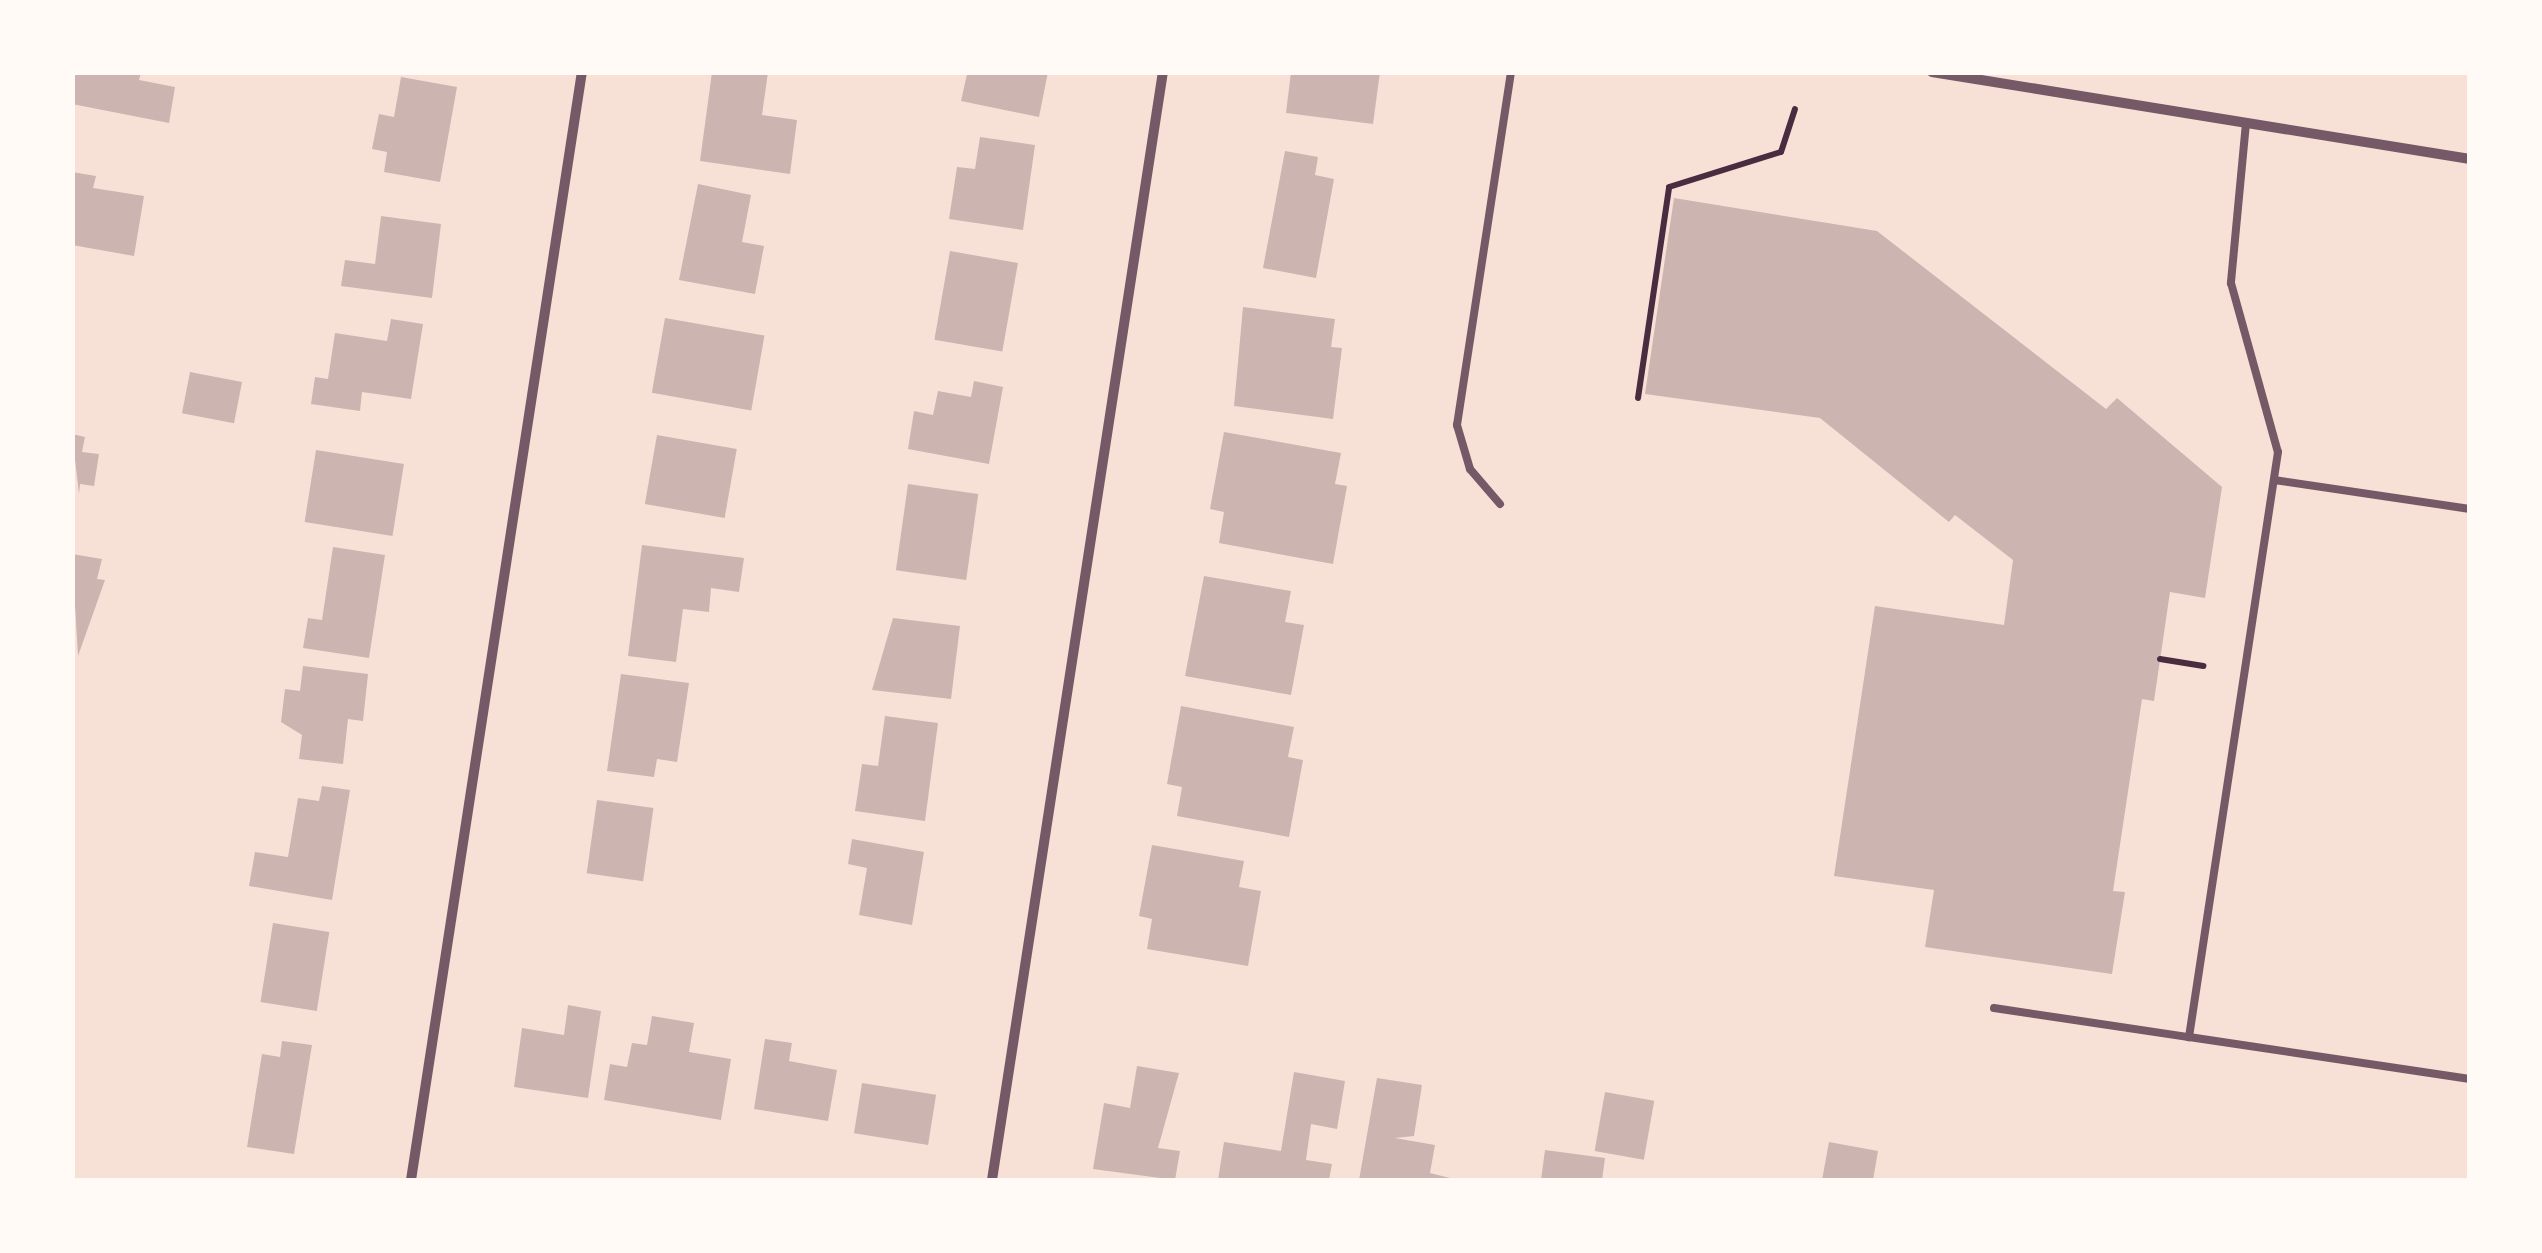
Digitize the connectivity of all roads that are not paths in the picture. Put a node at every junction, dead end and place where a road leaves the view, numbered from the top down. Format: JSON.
{"nodes":[{"id":1,"x":582,"y":72,"type":"edge"},
{"id":2,"x":1163,"y":72,"type":"edge"},
{"id":3,"x":1511,"y":72,"type":"edge"},
{"id":4,"x":1932,"y":72,"type":"edge"},
{"id":5,"x":2246,"y":123,"type":"junction"},
{"id":6,"x":2470,"y":159,"type":"edge"},
{"id":7,"x":2274,"y":480,"type":"junction"},
{"id":8,"x":1500,"y":504,"type":"dead end"},
{"id":9,"x":2470,"y":509,"type":"edge"},
{"id":10,"x":1994,"y":1008,"type":"dead end"},
{"id":11,"x":2188,"y":1037,"type":"junction"},
{"id":12,"x":2470,"y":1080,"type":"edge"},
{"id":13,"x":411,"y":1180,"type":"edge"},
{"id":14,"x":992,"y":1180,"type":"edge"}],
"edges":[{"from":1,"to":13,"type":"street"},
{"from":2,"to":14,"type":"street"},
{"from":3,"to":8,"type":"lane"},
{"from":4,"to":5,"type":"street"},
{"from":5,"to":6,"type":"street"},
{"from":5,"to":7,"type":"lane"},
{"from":7,"to":9,"type":"lane"},
{"from":7,"to":11,"type":"lane"},
{"from":10,"to":11,"type":"lane"},
{"from":11,"to":12,"type":"lane"}]}
